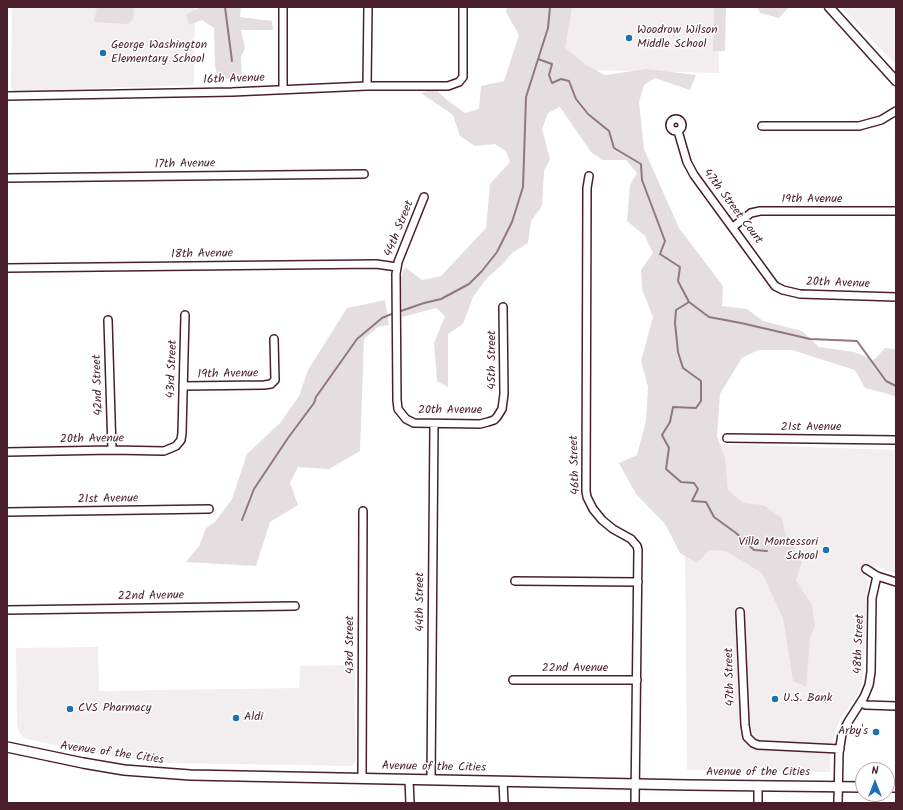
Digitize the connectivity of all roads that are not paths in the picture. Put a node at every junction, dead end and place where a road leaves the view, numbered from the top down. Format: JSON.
{"nodes":[{"id":1,"x":284,"y":7,"type":"edge"},
{"id":2,"x":368,"y":7,"type":"edge"},
{"id":3,"x":463,"y":7,"type":"edge"},
{"id":4,"x":829,"y":7,"type":"edge"},
{"id":5,"x":896,"y":81,"type":"edge"},
{"id":6,"x":367,"y":86,"type":"junction"},
{"id":7,"x":283,"y":89,"type":"junction"},
{"id":8,"x":7,"y":96,"type":"edge"},
{"id":9,"x":896,"y":111,"type":"edge"},
{"id":10,"x":762,"y":126,"type":"dead end"},
{"id":11,"x":678,"y":131,"type":"dead end"},
{"id":12,"x":364,"y":174,"type":"dead end"},
{"id":13,"x":589,"y":176,"type":"dead end"},
{"id":14,"x":7,"y":178,"type":"edge"},
{"id":15,"x":424,"y":197,"type":"dead end"},
{"id":16,"x":896,"y":212,"type":"edge"},
{"id":17,"x":733,"y":227,"type":"junction"},
{"id":18,"x":396,"y":267,"type":"junction"},
{"id":19,"x":7,"y":268,"type":"edge"},
{"id":20,"x":781,"y":289,"type":"joint"},
{"id":21,"x":896,"y":297,"type":"edge"},
{"id":22,"x":503,"y":307,"type":"dead end"},
{"id":23,"x":185,"y":315,"type":"dead end"},
{"id":24,"x":108,"y":320,"type":"dead end"},
{"id":25,"x":274,"y":339,"type":"dead end"},
{"id":26,"x":183,"y":386,"type":"junction"},
{"id":27,"x":400,"y":413,"type":"joint"},
{"id":28,"x":500,"y":413,"type":"joint"},
{"id":29,"x":434,"y":424,"type":"junction"},
{"id":30,"x":727,"y":438,"type":"dead end"},
{"id":31,"x":896,"y":440,"type":"edge"},
{"id":32,"x":176,"y":446,"type":"joint"},
{"id":33,"x":112,"y":450,"type":"junction"},
{"id":34,"x":7,"y":452,"type":"edge"},
{"id":35,"x":209,"y":509,"type":"dead end"},
{"id":36,"x":362,"y":511,"type":"dead end"},
{"id":37,"x":7,"y":512,"type":"edge"},
{"id":38,"x":866,"y":569,"type":"dead end"},
{"id":39,"x":877,"y":576,"type":"junction"},
{"id":40,"x":515,"y":581,"type":"dead end"},
{"id":41,"x":638,"y":582,"type":"junction"},
{"id":42,"x":896,"y":582,"type":"edge"},
{"id":43,"x":295,"y":606,"type":"dead end"},
{"id":44,"x":7,"y":610,"type":"edge"},
{"id":45,"x":740,"y":612,"type":"dead end"},
{"id":46,"x":513,"y":680,"type":"dead end"},
{"id":47,"x":637,"y":680,"type":"junction"},
{"id":48,"x":861,"y":703,"type":"junction"},
{"id":49,"x":896,"y":706,"type":"edge"},
{"id":50,"x":7,"y":747,"type":"edge"},
{"id":51,"x":840,"y":748,"type":"junction"},
{"id":52,"x":362,"y":779,"type":"junction"},
{"id":53,"x":409,"y":780,"type":"junction"},
{"id":54,"x":431,"y":780,"type":"junction"},
{"id":55,"x":503,"y":781,"type":"junction"},
{"id":56,"x":636,"y":784,"type":"junction"},
{"id":57,"x":758,"y":785,"type":"junction"},
{"id":58,"x":838,"y":786,"type":"junction"},
{"id":59,"x":855,"y":786,"type":"edge"},
{"id":60,"x":410,"y":803,"type":"edge"},
{"id":61,"x":504,"y":803,"type":"edge"},
{"id":62,"x":635,"y":803,"type":"edge"},
{"id":63,"x":758,"y":803,"type":"edge"},
{"id":64,"x":838,"y":803,"type":"edge"}],
"edges":[{"from":1,"to":7,"type":"street"},
{"from":2,"to":6,"type":"street"},
{"from":3,"to":6,"type":"street","name":"16th Avenue"},
{"from":4,"to":5,"type":"street"},
{"from":6,"to":7,"type":"street","name":"16th Avenue"},
{"from":7,"to":8,"type":"street","name":"16th Avenue"},
{"from":9,"to":10,"type":"street"},
{"from":11,"to":17,"type":"street","name":"47th Street Court"},
{"from":12,"to":14,"type":"street","name":"17th Avenue"},
{"from":13,"to":41,"type":"street","name":"46th Street"},
{"from":15,"to":18,"type":"street","name":"44th Street"},
{"from":16,"to":17,"type":"street","name":"19th Avenue"},
{"from":17,"to":20,"type":"street","name":"47th Street Court"},
{"from":18,"to":19,"type":"street","name":"18th Avenue"},
{"from":18,"to":27,"type":"street","name":"44th Street"},
{"from":20,"to":21,"type":"street","name":"20th Avenue"},
{"from":22,"to":28,"type":"street","name":"45th Street"},
{"from":23,"to":26,"type":"street","name":"43rd Street"},
{"from":24,"to":33,"type":"street","name":"42nd Street"},
{"from":25,"to":26,"type":"street","name":"19th Avenue"},
{"from":26,"to":32,"type":"street","name":"43rd Street"},
{"from":27,"to":29,"type":"street","name":"20th Avenue"},
{"from":28,"to":29,"type":"street","name":"20th Avenue"},
{"from":29,"to":54,"type":"street","name":"44th Street"},
{"from":30,"to":31,"type":"street","name":"21st Avenue"},
{"from":32,"to":33,"type":"street","name":"20th Avenue"},
{"from":33,"to":34,"type":"street","name":"20th Avenue"},
{"from":35,"to":37,"type":"street","name":"21st Avenue"},
{"from":36,"to":52,"type":"street","name":"43rd Street"},
{"from":38,"to":39,"type":"street"},
{"from":39,"to":42,"type":"street"},
{"from":39,"to":48,"type":"street","name":"48th Street"},
{"from":40,"to":41,"type":"street"},
{"from":41,"to":47,"type":"street","name":"46th Street"},
{"from":43,"to":44,"type":"street","name":"22nd Avenue"},
{"from":45,"to":51,"type":"street","name":"47th Street"},
{"from":46,"to":47,"type":"street","name":"22nd Avenue"},
{"from":47,"to":56,"type":"street","name":"46th Street"},
{"from":48,"to":49,"type":"street"},
{"from":48,"to":51,"type":"street","name":"48th Street"},
{"from":50,"to":52,"type":"main road","name":"Avenue of the Cities"},
{"from":51,"to":58,"type":"street","name":"48th Street"},
{"from":52,"to":53,"type":"main road","name":"Avenue of the Cities"},
{"from":53,"to":54,"type":"main road","name":"Avenue of the Cities"},
{"from":53,"to":60,"type":"street"},
{"from":54,"to":55,"type":"main road","name":"Avenue of the Cities"},
{"from":55,"to":56,"type":"main road","name":"Avenue of the Cities"},
{"from":55,"to":61,"type":"street"},
{"from":56,"to":57,"type":"main road","name":"Avenue of the Cities"},
{"from":56,"to":62,"type":"street","name":"46th Street"},
{"from":57,"to":58,"type":"main road","name":"Avenue of the Cities"},
{"from":57,"to":63,"type":"street"},
{"from":58,"to":59,"type":"main road","name":"Avenue of the Cities"},
{"from":58,"to":64,"type":"street","name":"48th Street"}]}
